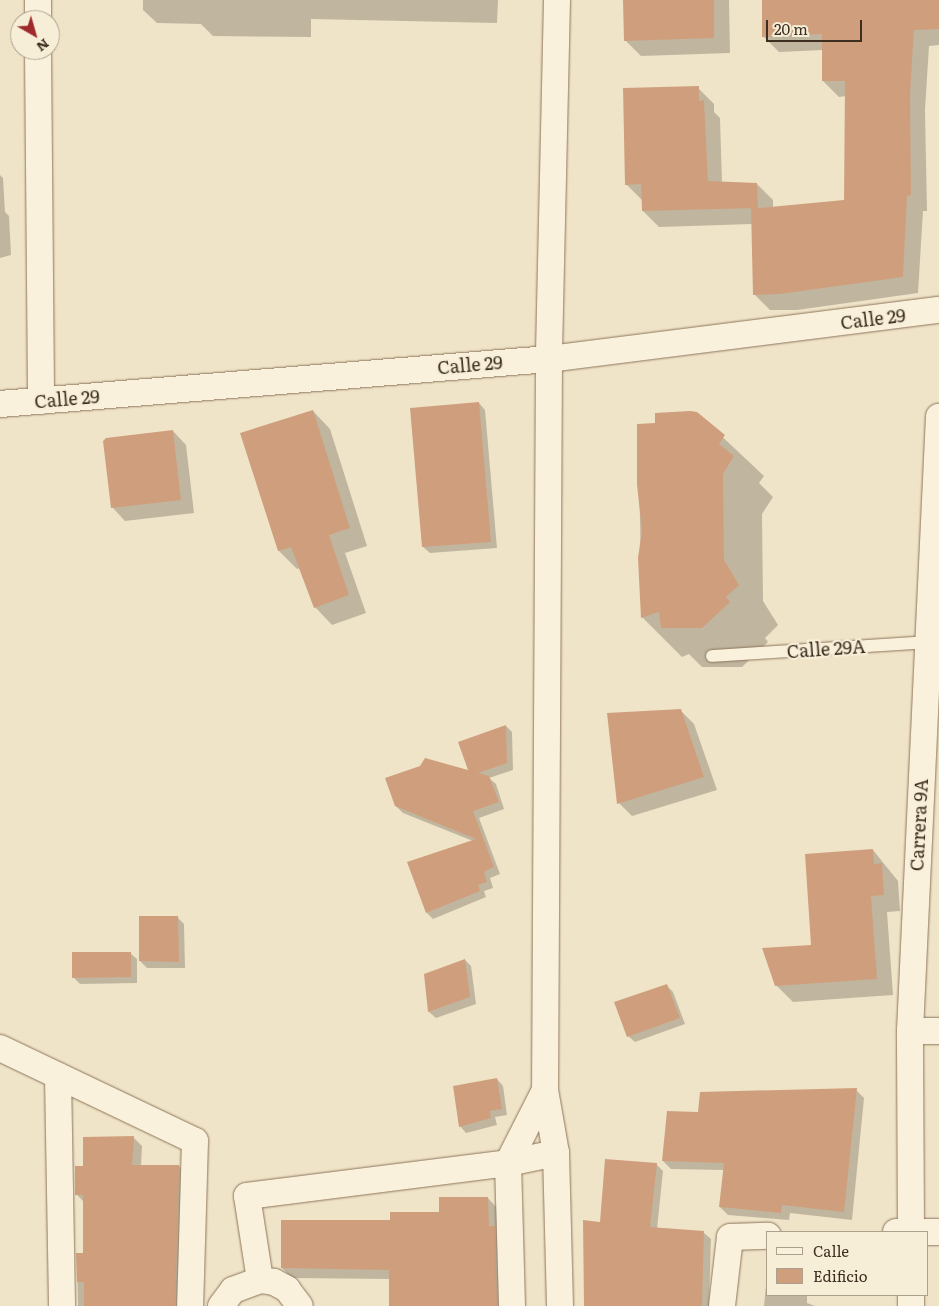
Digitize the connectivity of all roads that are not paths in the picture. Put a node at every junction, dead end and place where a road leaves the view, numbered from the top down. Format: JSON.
{"nodes":[{"id":1,"x":557,"y":0,"type":"edge"},
{"id":2,"x":38,"y":60,"type":"edge"},
{"id":3,"x":939,"y":310,"type":"edge"},
{"id":4,"x":549,"y":359,"type":"junction"},
{"id":5,"x":41,"y":401,"type":"junction"},
{"id":6,"x":0,"y":404,"type":"edge"},
{"id":7,"x":939,"y":418,"type":"edge"},
{"id":8,"x":933,"y":641,"type":"edge"},
{"id":9,"x":712,"y":656,"type":"dead end"},
{"id":10,"x":910,"y":1031,"type":"junction"},
{"id":11,"x":939,"y":1032,"type":"edge"},
{"id":12,"x":0,"y":1048,"type":"edge"},
{"id":13,"x":58,"y":1076,"type":"junction"},
{"id":14,"x":545,"y":1090,"type":"junction"},
{"id":15,"x":556,"y":1153,"type":"junction"},
{"id":16,"x":508,"y":1163,"type":"junction"},
{"id":17,"x":911,"y":1231,"type":"edge"},
{"id":18,"x":766,"y":1236,"type":"edge"},
{"id":19,"x":260,"y":1280,"type":"junction"},
{"id":20,"x":62,"y":1306,"type":"edge"},
{"id":21,"x":190,"y":1306,"type":"edge"},
{"id":22,"x":221,"y":1306,"type":"edge"},
{"id":23,"x":300,"y":1306,"type":"edge"},
{"id":24,"x":512,"y":1306,"type":"edge"},
{"id":25,"x":560,"y":1306,"type":"edge"},
{"id":26,"x":722,"y":1306,"type":"edge"}],
"edges":[{"from":1,"to":4,"type":"street"},
{"from":2,"to":5,"type":"street"},
{"from":3,"to":4,"type":"street","name":"Calle 29"},
{"from":4,"to":5,"type":"street","name":"Calle 29"},
{"from":4,"to":14,"type":"street"},
{"from":5,"to":6,"type":"street","name":"Calle 29"},
{"from":7,"to":8,"type":"street","name":"Carrera 9A"},
{"from":8,"to":9,"type":"lane","name":"Calle 29A"},
{"from":8,"to":10,"type":"street","name":"Carrera 9A"},
{"from":10,"to":11,"type":"street"},
{"from":10,"to":17,"type":"street","name":"Carrera 9A"},
{"from":12,"to":13,"type":"street"},
{"from":13,"to":20,"type":"street"},
{"from":13,"to":21,"type":"street"},
{"from":14,"to":15,"type":"street"},
{"from":14,"to":16,"type":"street"},
{"from":15,"to":16,"type":"street"},
{"from":15,"to":25,"type":"street"},
{"from":16,"to":19,"type":"street"},
{"from":16,"to":24,"type":"street"},
{"from":18,"to":26,"type":"street"},
{"from":19,"to":22,"type":"street"},
{"from":19,"to":23,"type":"street"}]}
